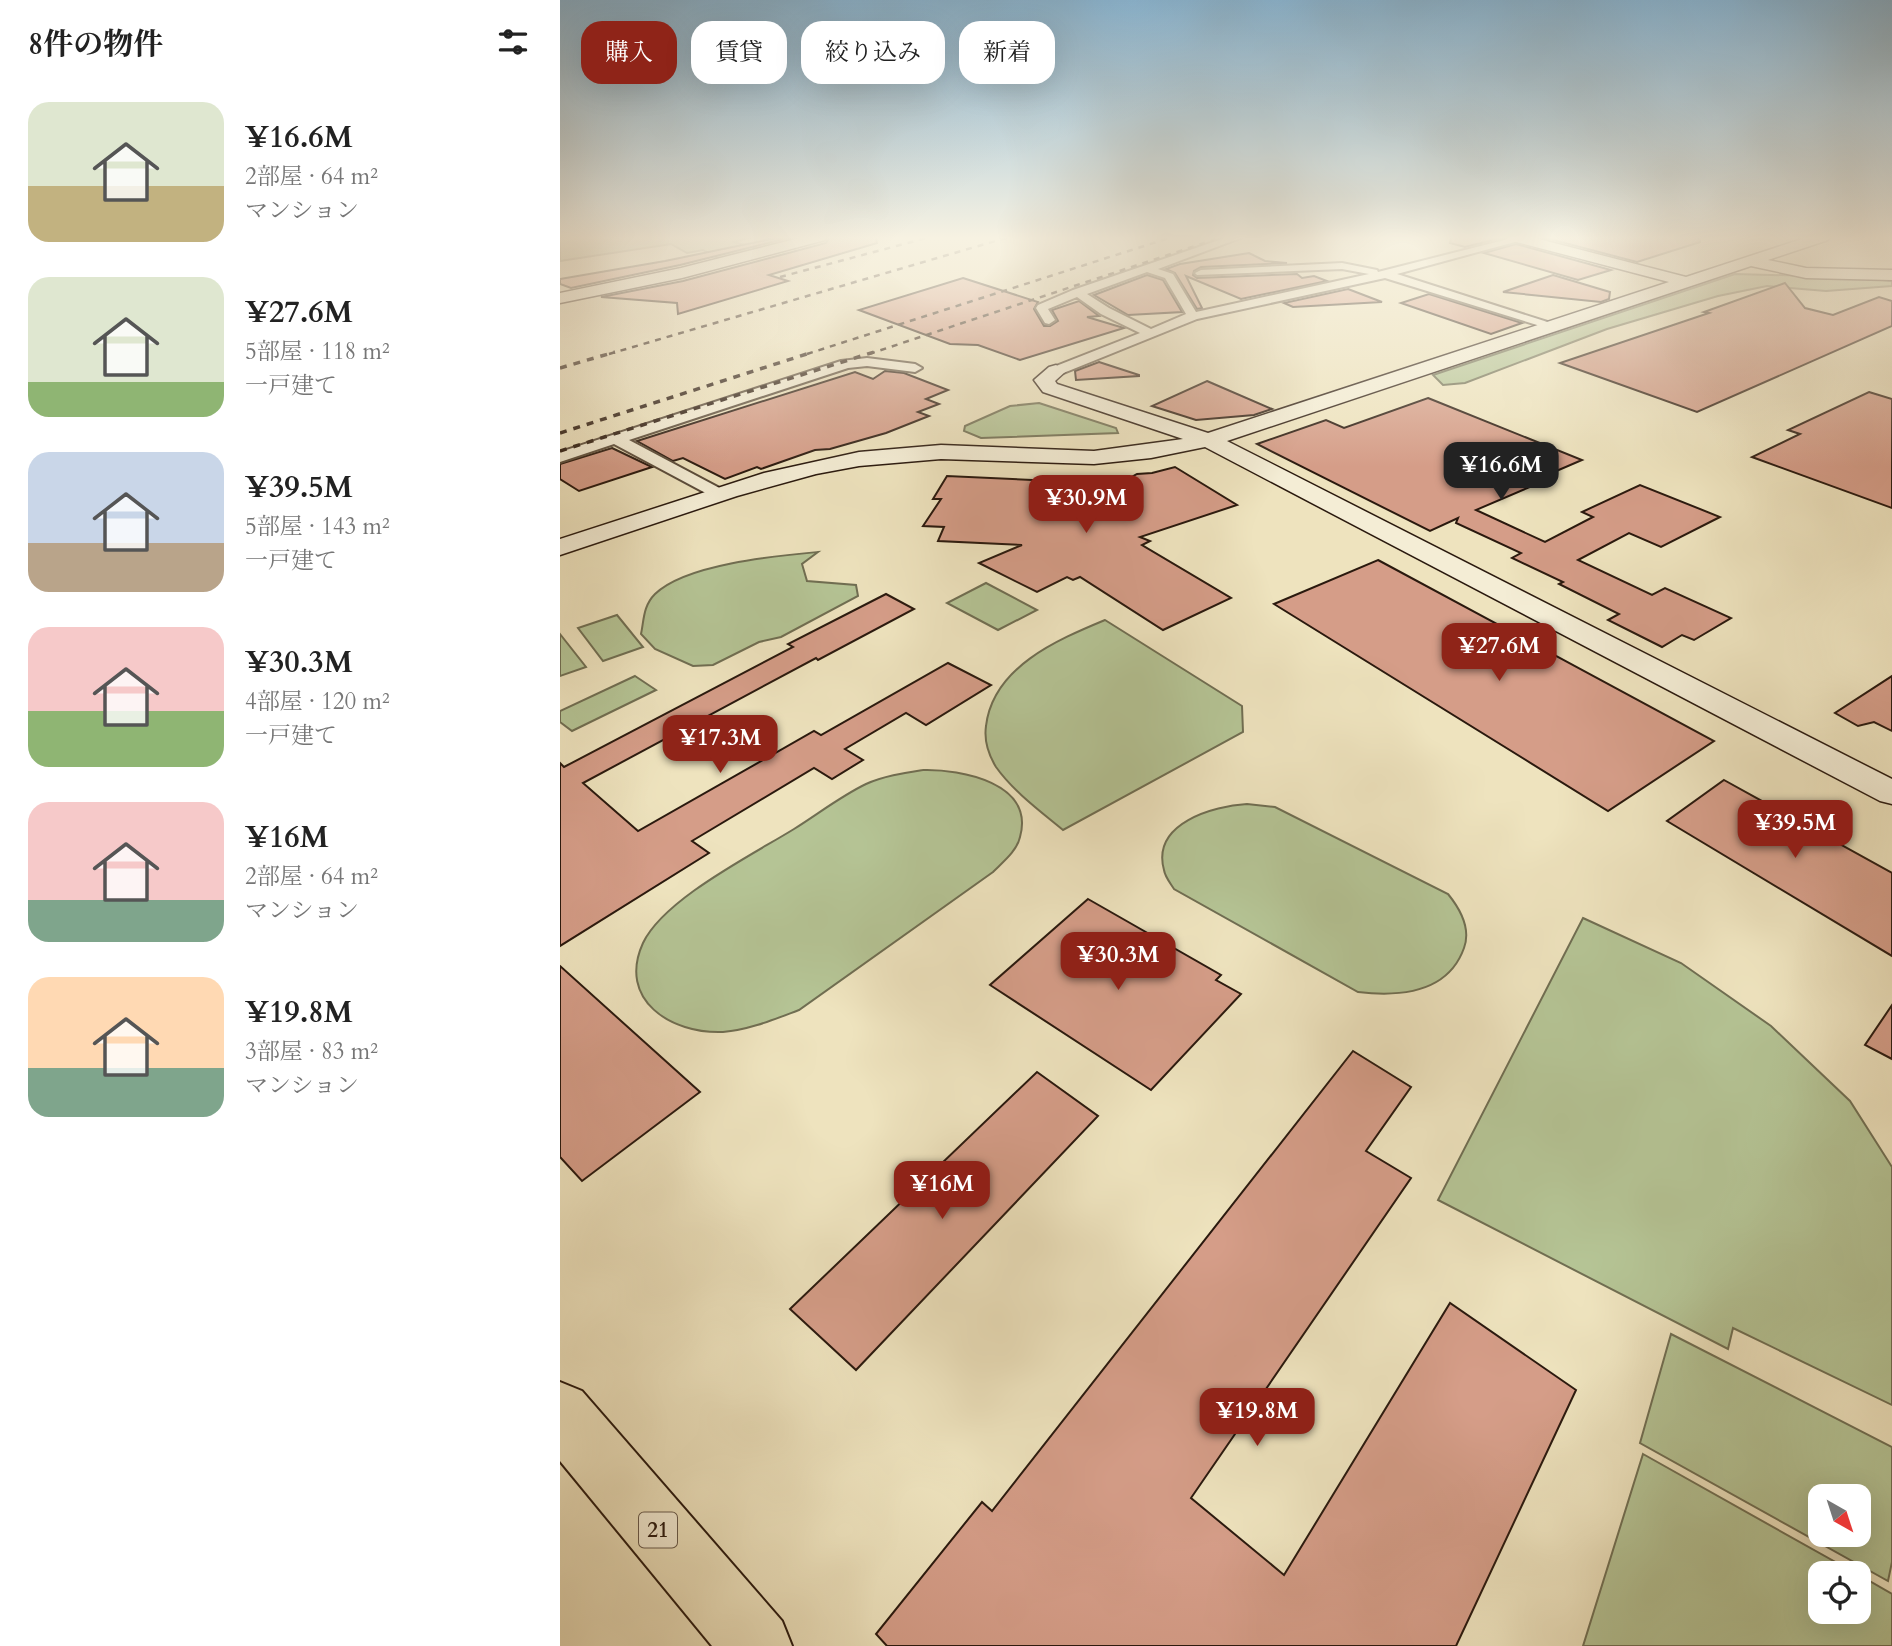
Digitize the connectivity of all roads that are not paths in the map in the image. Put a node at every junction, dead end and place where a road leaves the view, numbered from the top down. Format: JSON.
{"nodes":[{"id":1,"x":1046,"y":314,"type":"edge"},
{"id":2,"x":1111,"y":314,"type":"edge"},
{"id":3,"x":1203,"y":314,"type":"edge"},
{"id":4,"x":1514,"y":314,"type":"edge"},
{"id":5,"x":1591,"y":314,"type":"edge"},
{"id":6,"x":1193,"y":316,"type":"joint"},
{"id":7,"x":1049,"y":320,"type":"dead end"},
{"id":8,"x":1554,"y":326,"type":"junction"},
{"id":9,"x":1150,"y":333,"type":"junction"},
{"id":10,"x":915,"y":368,"type":"dead end"},
{"id":11,"x":1056,"y":371,"type":"joint"},
{"id":12,"x":616,"y":439,"type":"junction"},
{"id":13,"x":1208,"y":440,"type":"junction"},
{"id":14,"x":560,"y":457,"type":"edge"},
{"id":15,"x":721,"y":495,"type":"junction"},
{"id":16,"x":560,"y":547,"type":"edge"},
{"id":17,"x":1892,"y":793,"type":"edge"},
{"id":18,"x":560,"y":1413,"type":"edge"},
{"id":19,"x":757,"y":1646,"type":"edge"}],
"edges":[{"from":1,"to":7,"type":"street"},
{"from":2,"to":9,"type":"street"},
{"from":3,"to":6,"type":"street"},
{"from":4,"to":8,"type":"street"},
{"from":5,"to":8,"type":"street"},
{"from":6,"to":9,"type":"street"},
{"from":8,"to":13,"type":"street"},
{"from":9,"to":11,"type":"street"},
{"from":10,"to":12,"type":"street"},
{"from":11,"to":13,"type":"street"},
{"from":12,"to":14,"type":"street"},
{"from":12,"to":15,"type":"street"},
{"from":13,"to":15,"type":"street"},
{"from":13,"to":17,"type":"street"},
{"from":15,"to":16,"type":"street"},
{"from":18,"to":19,"type":"main road","number":"21"}]}
